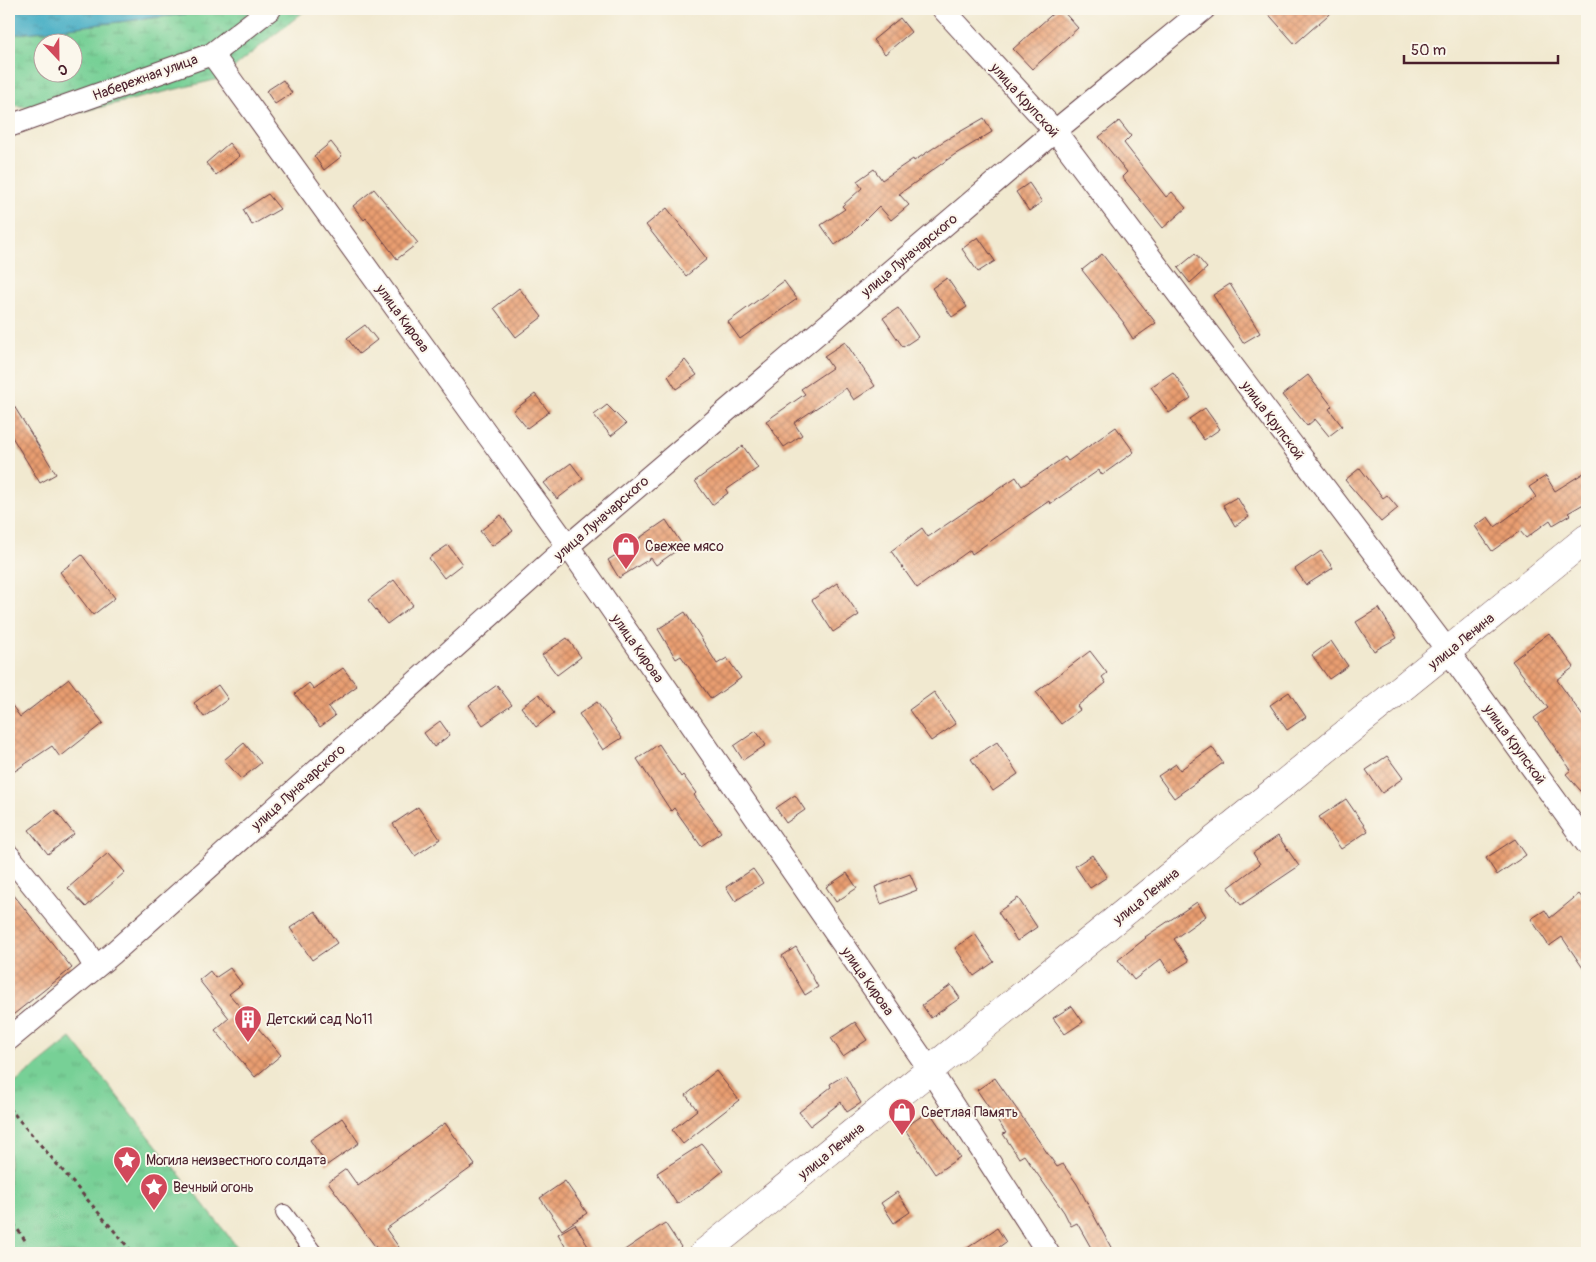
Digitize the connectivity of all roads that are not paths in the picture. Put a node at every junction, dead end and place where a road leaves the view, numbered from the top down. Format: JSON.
{"nodes":[{"id":1,"x":270,"y":9,"type":"edge"},
{"id":2,"x":943,"y":9,"type":"edge"},
{"id":3,"x":1204,"y":9,"type":"edge"},
{"id":4,"x":212,"y":54,"type":"junction"},
{"id":5,"x":9,"y":126,"type":"edge"},
{"id":6,"x":1055,"y":131,"type":"junction"},
{"id":7,"x":1587,"y":538,"type":"edge"},
{"id":8,"x":568,"y":546,"type":"junction"},
{"id":9,"x":1448,"y":651,"type":"junction"},
{"id":10,"x":1587,"y":844,"type":"edge"},
{"id":11,"x":9,"y":856,"type":"edge"},
{"id":12,"x":95,"y":967,"type":"junction"},
{"id":13,"x":9,"y":1039,"type":"edge"},
{"id":14,"x":930,"y":1070,"type":"junction"},
{"id":15,"x":284,"y":1213,"type":"dead end"},
{"id":16,"x":314,"y":1253,"type":"edge"},
{"id":17,"x":704,"y":1253,"type":"edge"},
{"id":18,"x":1048,"y":1253,"type":"edge"}],
"edges":[{"from":1,"to":4,"type":"street","name":"Набережная улица"},
{"from":2,"to":6,"type":"street","name":"улица Крупской"},
{"from":3,"to":6,"type":"street","name":"улица Луначарского"},
{"from":4,"to":5,"type":"street","name":"Набережная улица"},
{"from":4,"to":8,"type":"street","name":"улица Кирова"},
{"from":6,"to":8,"type":"street","name":"улица Луначарского"},
{"from":6,"to":9,"type":"street","name":"улица Крупской"},
{"from":7,"to":9,"type":"street","name":"улица Ленина"},
{"from":8,"to":12,"type":"street","name":"улица Луначарского"},
{"from":8,"to":14,"type":"street","name":"улица Кирова"},
{"from":9,"to":10,"type":"street","name":"улица Крупской"},
{"from":9,"to":14,"type":"street","name":"улица Ленина"},
{"from":11,"to":12,"type":"street"},
{"from":12,"to":13,"type":"street","name":"улица Луначарского"},
{"from":14,"to":17,"type":"street","name":"улица Ленина"},
{"from":14,"to":18,"type":"street","name":"улица Кирова"},
{"from":15,"to":16,"type":"street"}]}
